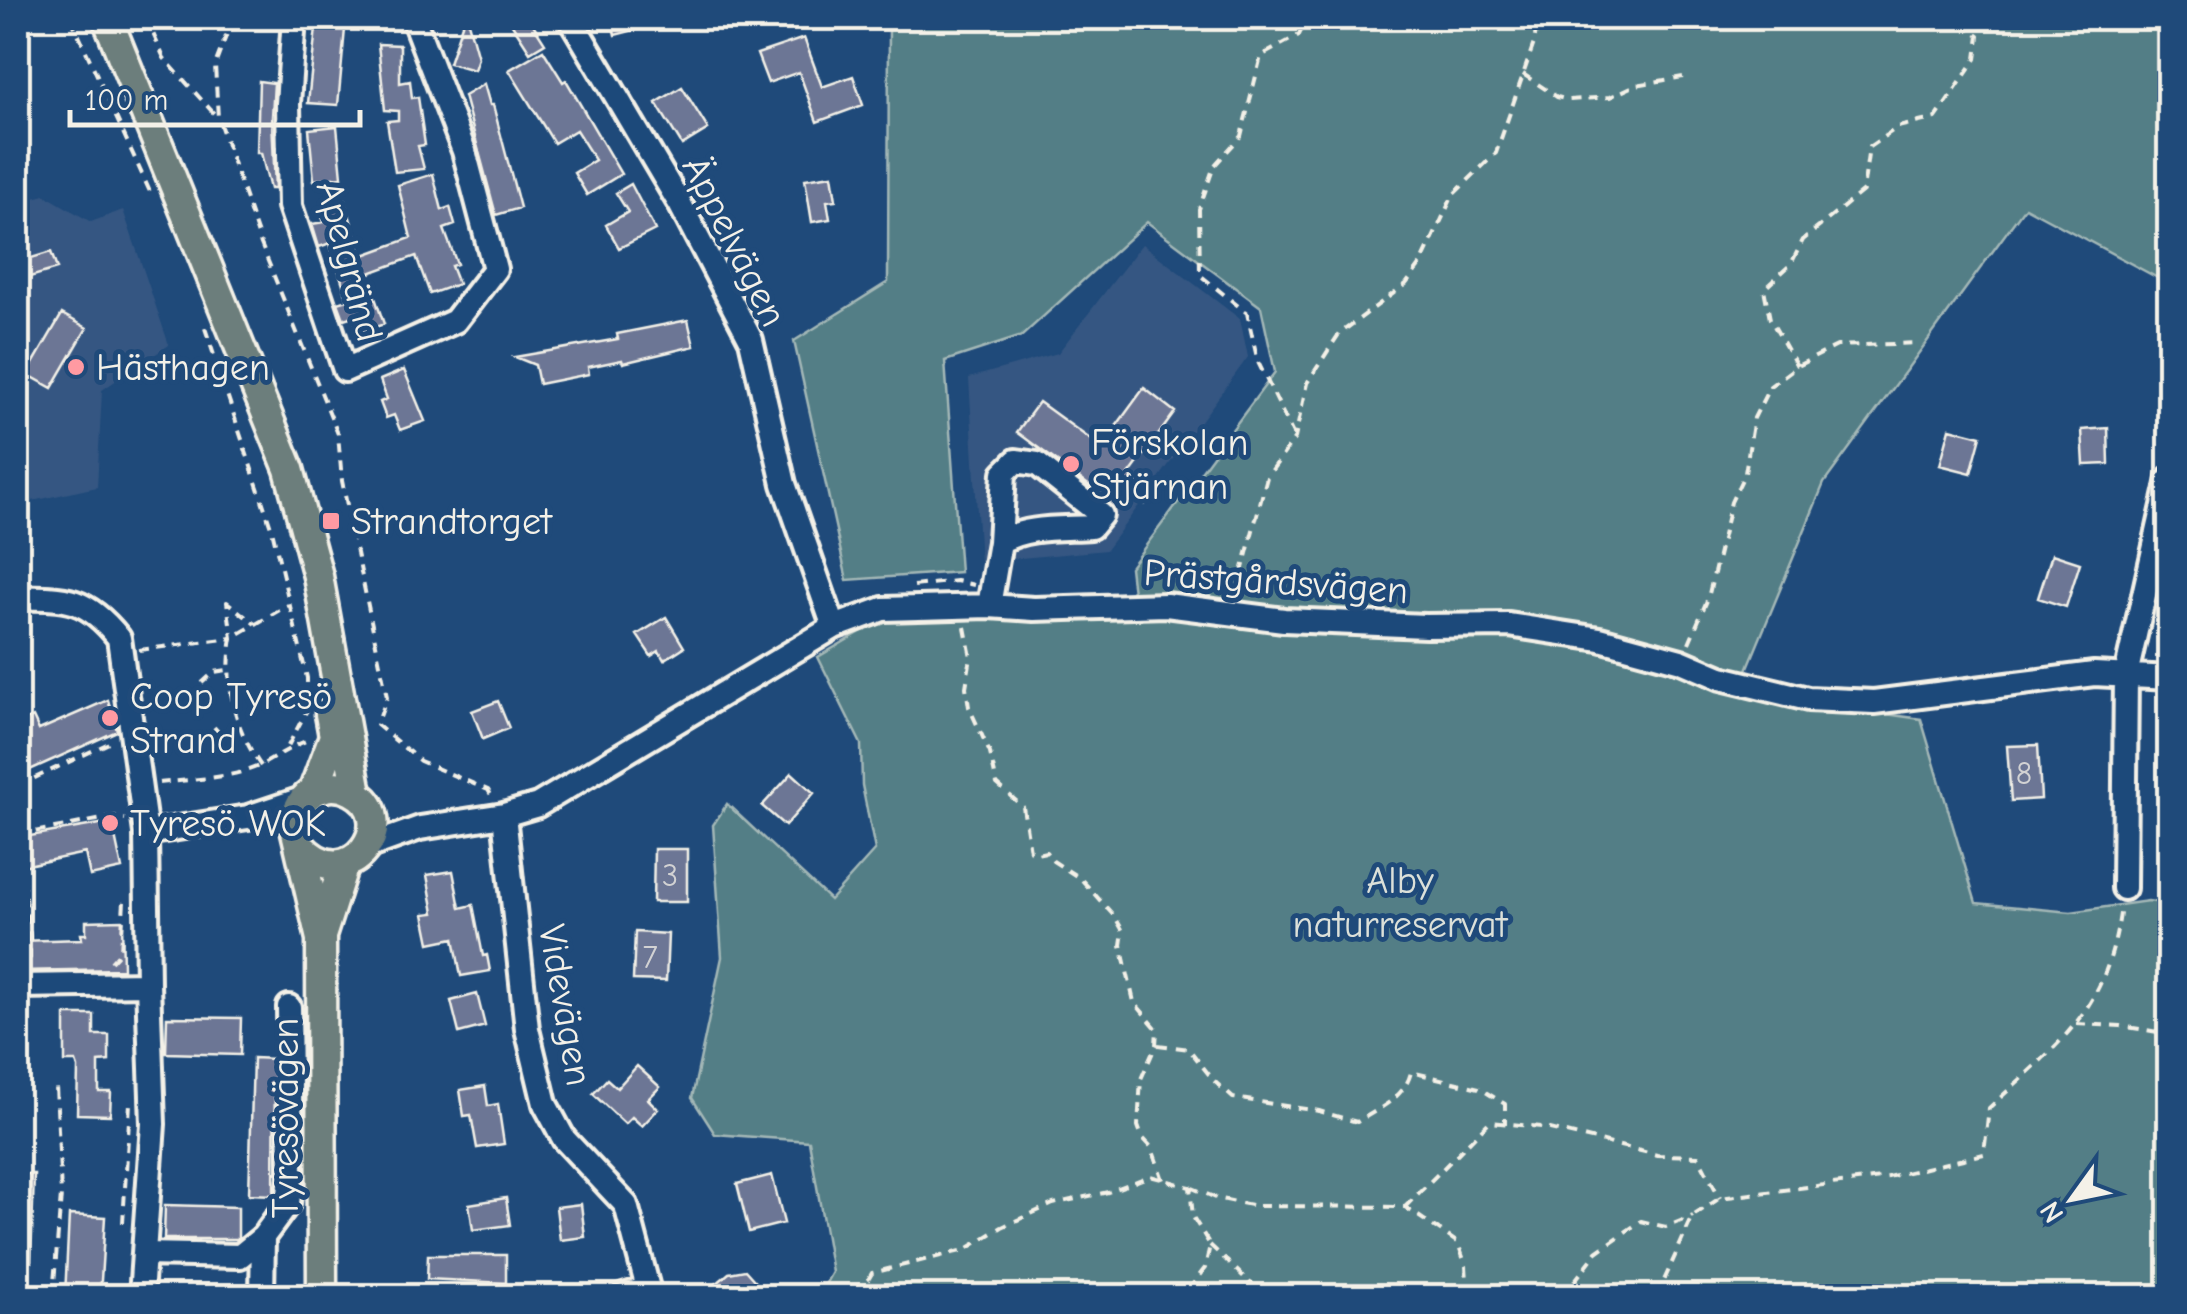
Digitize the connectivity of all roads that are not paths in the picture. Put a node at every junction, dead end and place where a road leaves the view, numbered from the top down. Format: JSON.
{"nodes":[{"id":1,"x":107,"y":18,"type":"edge"},
{"id":2,"x":294,"y":18,"type":"edge"},
{"id":3,"x":413,"y":18,"type":"edge"},
{"id":4,"x":570,"y":18,"type":"edge"},
{"id":5,"x":250,"y":367,"type":"junction"},
{"id":6,"x":2170,"y":480,"type":"edge"},
{"id":7,"x":1000,"y":542,"type":"junction"},
{"id":8,"x":18,"y":598,"type":"edge"},
{"id":9,"x":988,"y":606,"type":"junction"},
{"id":10,"x":834,"y":627,"type":"junction"},
{"id":11,"x":2126,"y":676,"type":"junction"},
{"id":12,"x":2170,"y":678,"type":"edge"},
{"id":13,"x":310,"y":794,"type":"junction"},
{"id":14,"x":364,"y":803,"type":"junction"},
{"id":15,"x":504,"y":815,"type":"junction"},
{"id":16,"x":248,"y":817,"type":"junction"},
{"id":17,"x":420,"y":828,"type":"junction"},
{"id":18,"x":146,"y":833,"type":"junction"},
{"id":19,"x":298,"y":841,"type":"junction"},
{"id":20,"x":367,"y":847,"type":"junction"},
{"id":21,"x":344,"y":864,"type":"junction"},
{"id":22,"x":2124,"y":888,"type":"road end"},
{"id":23,"x":320,"y":939,"type":"junction"},
{"id":24,"x":148,"y":984,"type":"junction"},
{"id":25,"x":24,"y":986,"type":"edge"},
{"id":26,"x":288,"y":1007,"type":"dead end"},
{"id":27,"x":262,"y":1237,"type":"junction"},
{"id":28,"x":144,"y":1254,"type":"junction"},
{"id":29,"x":649,"y":1292,"type":"edge"},
{"id":30,"x":142,"y":1296,"type":"edge"},
{"id":31,"x":262,"y":1296,"type":"edge"},
{"id":32,"x":322,"y":1296,"type":"edge"},
{"id":33,"x":624,"y":1296,"type":"edge"}],
"edges":[{"from":1,"to":5,"type":"main road","name":"Tyresövägen"},
{"from":2,"to":3,"type":"street","name":"Apelgränd"},
{"from":4,"to":10,"type":"street","name":"Äppelvägen"},
{"from":5,"to":13,"type":"main road","name":"Tyresövägen"},
{"from":5,"to":14,"type":"main road","name":"Tyresövägen"},
{"from":6,"to":11,"type":"street"},
{"from":7,"to":7,"type":"street"},
{"from":7,"to":9,"type":"street"},
{"from":8,"to":18,"type":"street"},
{"from":9,"to":10,"type":"street","name":"Prästgårdsvägen"},
{"from":9,"to":11,"type":"street","name":"Prästgårdsvägen"},
{"from":10,"to":15,"type":"street","name":"Prästgårdsvägen"},
{"from":11,"to":12,"type":"street","name":"Prästgårdsvägen"},
{"from":11,"to":22,"type":"street"},
{"from":13,"to":14,"type":"main road"},
{"from":13,"to":16,"type":"street"},
{"from":13,"to":19,"type":"main road","name":"Tyresövägen"},
{"from":14,"to":17,"type":"street","name":"Prästgårdsvägen"},
{"from":14,"to":20,"type":"main road","name":"Tyresövägen"},
{"from":15,"to":17,"type":"street","name":"Prästgårdsvägen"},
{"from":15,"to":29,"type":"street","name":"Videvägen"},
{"from":16,"to":18,"type":"street"},
{"from":16,"to":19,"type":"street"},
{"from":17,"to":20,"type":"street","name":"Prästgårdsvägen"},
{"from":18,"to":24,"type":"street"},
{"from":19,"to":21,"type":"main road"},
{"from":19,"to":23,"type":"main road","name":"Tyresövägen"},
{"from":20,"to":21,"type":"main road"},
{"from":21,"to":23,"type":"main road","name":"Tyresövägen"},
{"from":23,"to":32,"type":"main road","name":"Tyresövägen"},
{"from":24,"to":25,"type":"street"},
{"from":24,"to":28,"type":"street"},
{"from":26,"to":27,"type":"street"},
{"from":27,"to":28,"type":"street"},
{"from":27,"to":31,"type":"street"},
{"from":28,"to":30,"type":"street"},
{"from":29,"to":33,"type":"street"}]}
